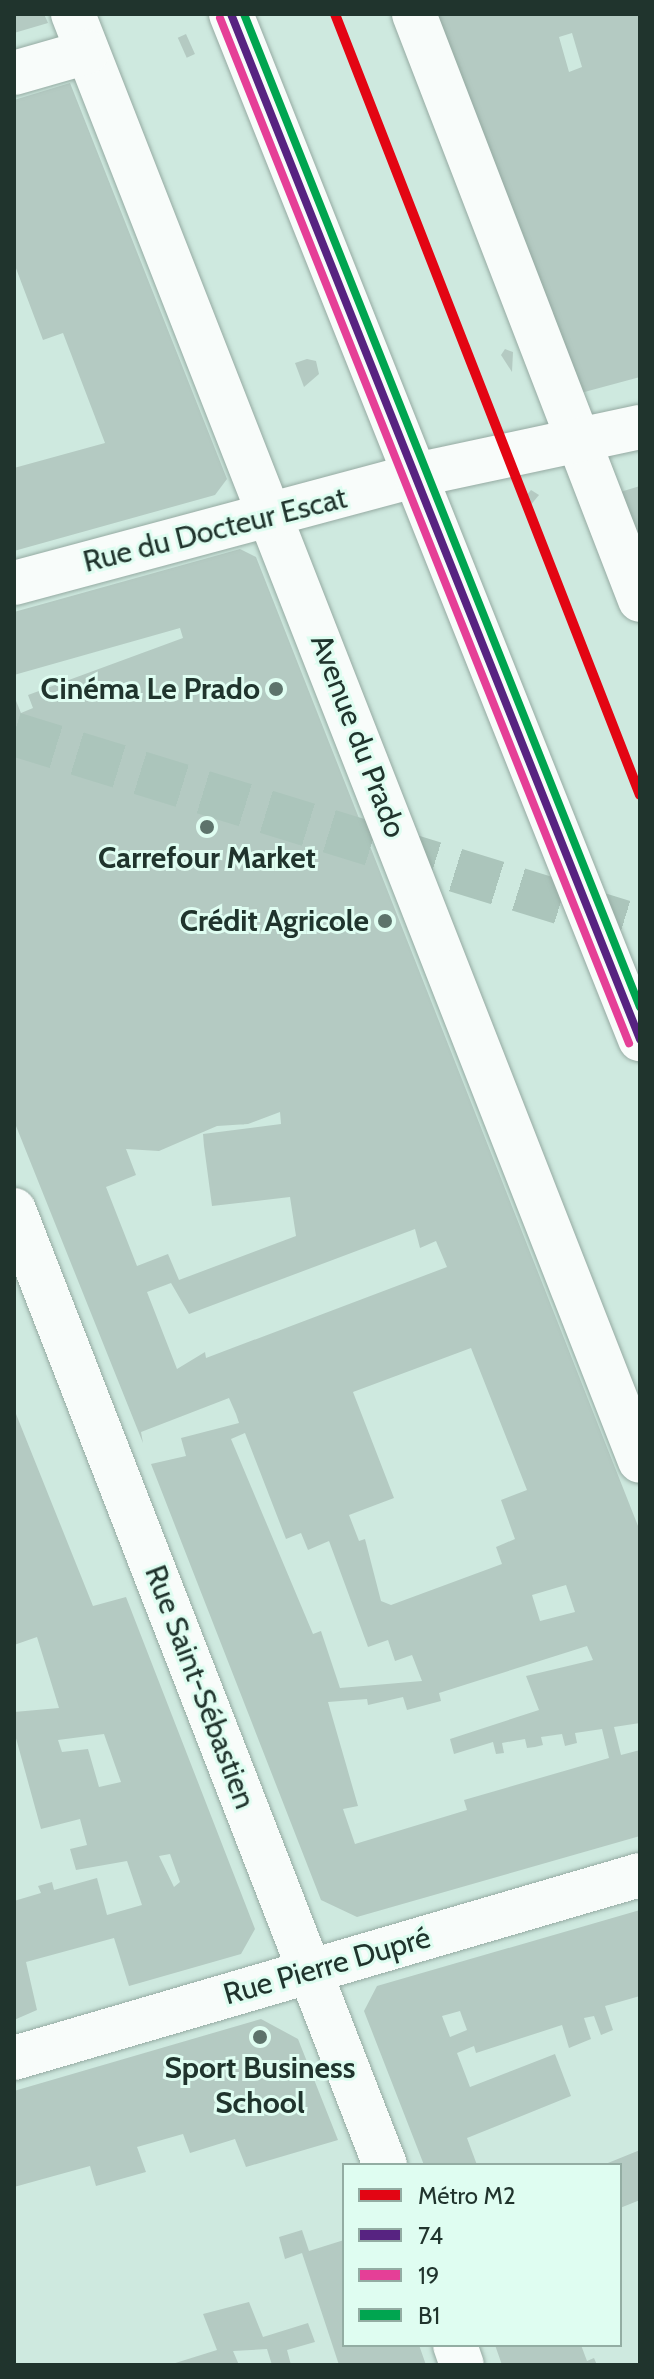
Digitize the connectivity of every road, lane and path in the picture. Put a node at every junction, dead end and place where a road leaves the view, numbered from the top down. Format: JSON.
{"nodes":[{"id":1,"x":231,"y":14,"type":"edge"},
{"id":2,"x":414,"y":14,"type":"edge"},
{"id":3,"x":80,"y":33,"type":"edge"},
{"id":4,"x":14,"y":73,"type":"edge"},
{"id":5,"x":640,"y":427,"type":"edge"},
{"id":6,"x":579,"y":440,"type":"junction"},
{"id":7,"x":416,"y":475,"type":"junction"},
{"id":8,"x":272,"y":515,"type":"junction"},
{"id":9,"x":14,"y":583,"type":"edge"},
{"id":10,"x":640,"y":600,"type":"edge"},
{"id":11,"x":640,"y":1039,"type":"edge"},
{"id":12,"x":14,"y":1210,"type":"edge"},
{"id":13,"x":640,"y":1461,"type":"edge"},
{"id":14,"x":640,"y":1875,"type":"edge"},
{"id":15,"x":310,"y":1971,"type":"junction"},
{"id":16,"x":14,"y":2058,"type":"edge"},
{"id":17,"x":384,"y":2163,"type":"edge"}],
"edges":[{"from":1,"to":7,"type":"street"},
{"from":2,"to":6,"type":"street"},
{"from":3,"to":4,"type":"street"},
{"from":3,"to":8,"type":"street","name":"Avenue du Prado"},
{"from":5,"to":6,"type":"street","name":"Rue du Docteur Escat"},
{"from":6,"to":7,"type":"street","name":"Rue du Docteur Escat"},
{"from":6,"to":10,"type":"street"},
{"from":7,"to":8,"type":"street","name":"Rue du Docteur Escat"},
{"from":7,"to":11,"type":"street"},
{"from":8,"to":9,"type":"street","name":"Rue du Docteur Escat"},
{"from":8,"to":13,"type":"street","name":"Avenue du Prado"},
{"from":12,"to":15,"type":"street","name":"Rue Saint-Sébastien"},
{"from":14,"to":15,"type":"street","name":"Rue Pierre Dupré"},
{"from":15,"to":16,"type":"street","name":"Rue Pierre Dupré"},
{"from":15,"to":17,"type":"street","name":"Rue Saint-Sébastien"}]}
